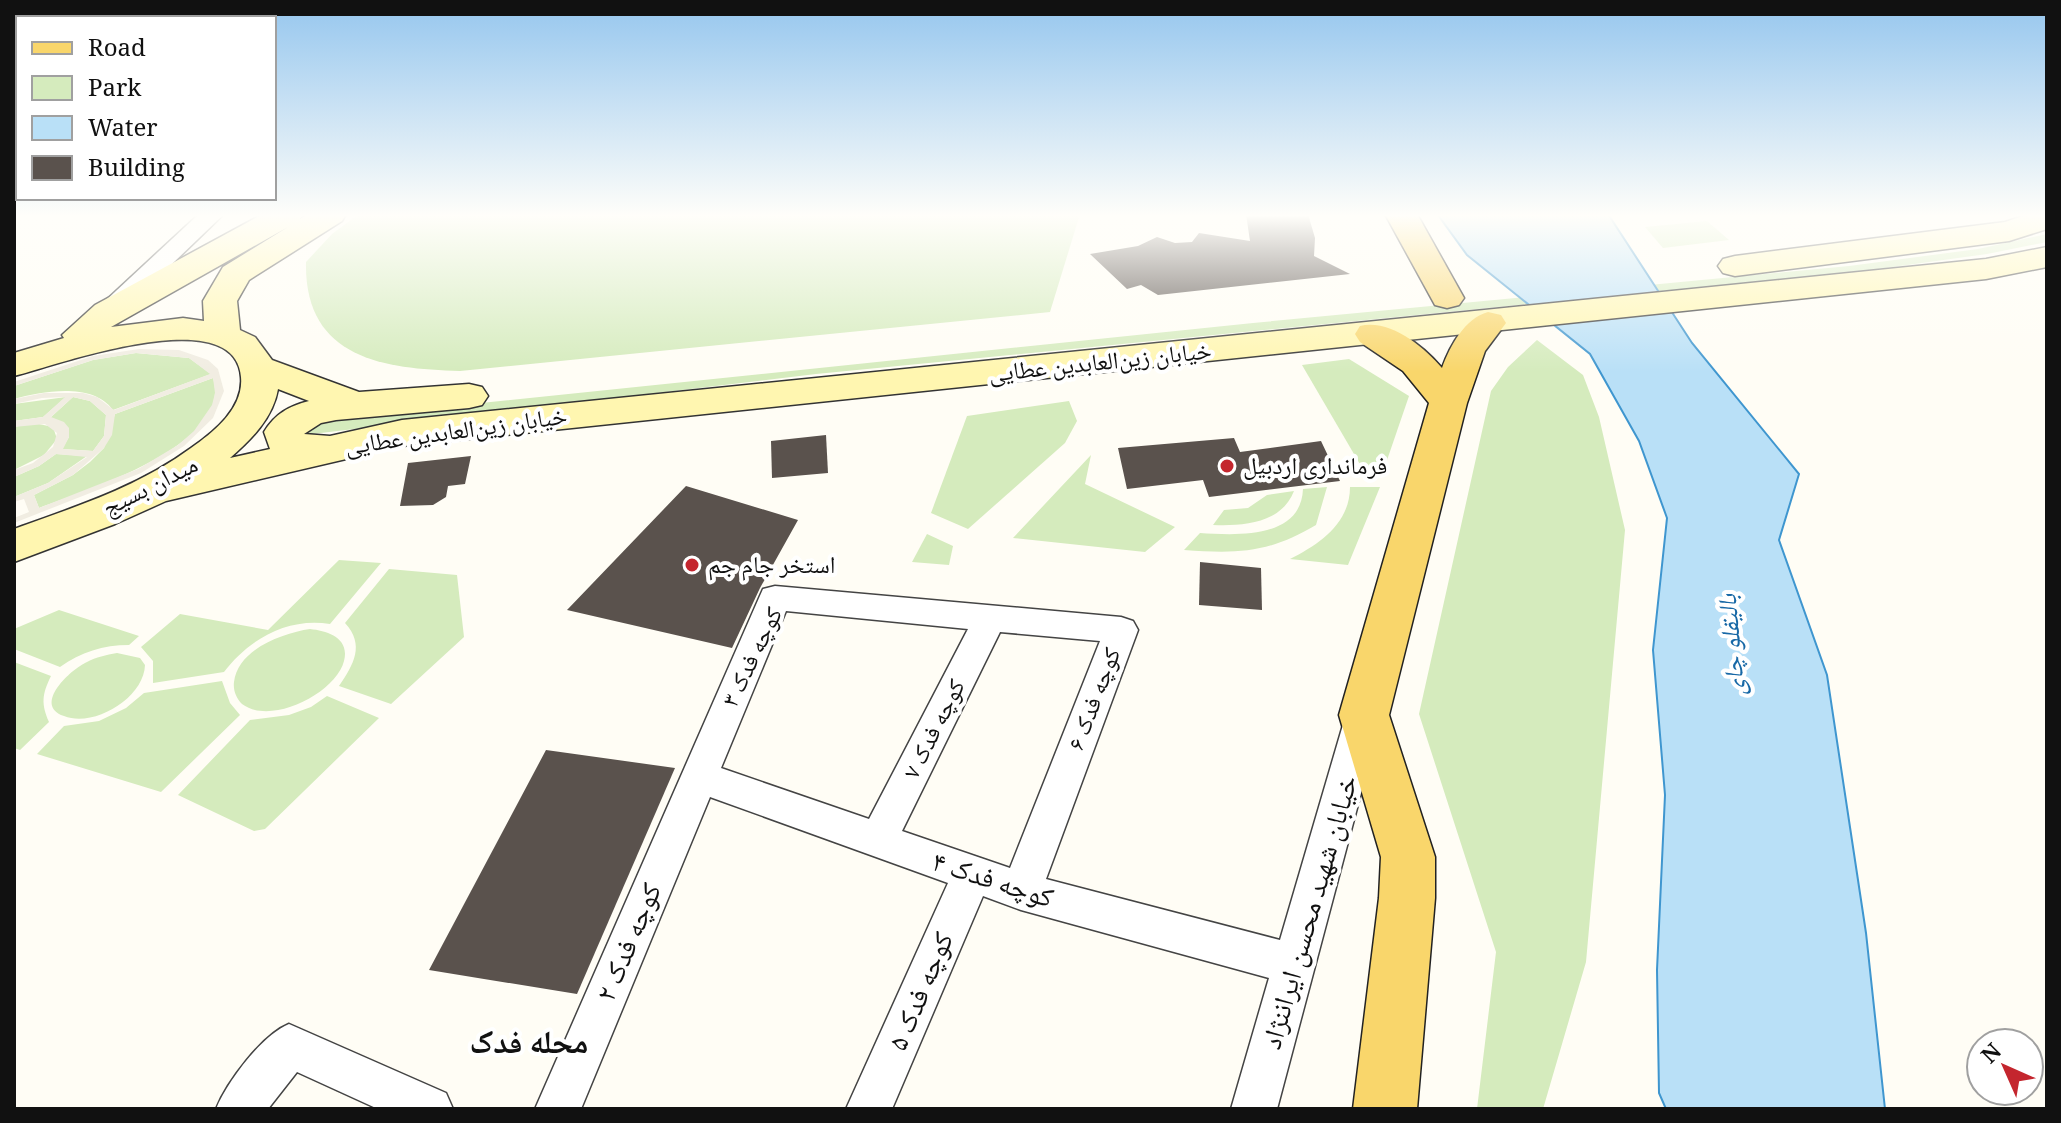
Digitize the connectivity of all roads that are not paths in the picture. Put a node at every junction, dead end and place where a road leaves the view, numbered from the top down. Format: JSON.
{"nodes":[{"id":1,"x":156,"y":266,"type":"edge"},
{"id":2,"x":194,"y":266,"type":"edge"},
{"id":3,"x":247,"y":266,"type":"edge"},
{"id":4,"x":1430,"y":266,"type":"edge"},
{"id":5,"x":1721,"y":266,"type":"edge"},
{"id":6,"x":1999,"y":266,"type":"edge"},
{"id":7,"x":189,"y":269,"type":"junction"},
{"id":8,"x":235,"y":274,"type":"junction"},
{"id":9,"x":1447,"y":298,"type":"junction"},
{"id":10,"x":1520,"y":305,"type":"junction"},
{"id":11,"x":107,"y":312,"type":"junction"},
{"id":12,"x":1488,"y":323,"type":"junction"},
{"id":13,"x":1373,"y":334,"type":"junction"},
{"id":14,"x":223,"y":337,"type":"junction"},
{"id":15,"x":65,"y":348,"type":"junction"},
{"id":16,"x":14,"y":365,"type":"edge"},
{"id":17,"x":258,"y":368,"type":"junction"},
{"id":18,"x":1448,"y":403,"type":"junction"},
{"id":19,"x":356,"y":405,"type":"junction"},
{"id":20,"x":329,"y":448,"type":"junction"},
{"id":21,"x":157,"y":489,"type":"junction"},
{"id":22,"x":14,"y":546,"type":"edge"},
{"id":23,"x":990,"y":618,"type":"junction"},
{"id":24,"x":1364,"y":715,"type":"junction"},
{"id":25,"x":698,"y":776,"type":"junction"},
{"id":26,"x":878,"y":840,"type":"junction"},
{"id":27,"x":972,"y":874,"type":"junction"},
{"id":28,"x":1021,"y":891,"type":"junction"},
{"id":29,"x":1293,"y":964,"type":"junction"},
{"id":30,"x":239,"y":1109,"type":"edge"},
{"id":31,"x":430,"y":1109,"type":"edge"},
{"id":32,"x":558,"y":1109,"type":"edge"},
{"id":33,"x":869,"y":1109,"type":"edge"},
{"id":34,"x":1254,"y":1109,"type":"edge"},
{"id":35,"x":1385,"y":1109,"type":"edge"}],
"edges":[{"from":1,"to":11,"type":"street"},
{"from":2,"to":7,"type":"main road"},
{"from":3,"to":8,"type":"main road"},
{"from":4,"to":9,"type":"main road"},
{"from":5,"to":10,"type":"main road","name":"خیابان زین‌العابدین عطایی"},
{"from":6,"to":10,"type":"main road","name":"خیابان زین‌العابدین عطایی"},
{"from":7,"to":8,"type":"main road"},
{"from":7,"to":11,"type":"main road"},
{"from":8,"to":14,"type":"main road"},
{"from":9,"to":10,"type":"main road","name":"خیابان زین‌العابدین عطایی"},
{"from":9,"to":19,"type":"main road","name":"خیابان زین‌العابدین عطایی"},
{"from":10,"to":12,"type":"main road","name":"خیابان زین‌العابدین عطایی"},
{"from":11,"to":15,"type":"main road"},
{"from":12,"to":13,"type":"main road","name":"خیابان زین‌العابدین عطایی"},
{"from":12,"to":18,"type":"main road","name":"خیابان شهید محسن ایراننژاد"},
{"from":13,"to":18,"type":"main road"},
{"from":13,"to":20,"type":"main road","name":"خیابان زین‌العابدین عطایی"},
{"from":14,"to":15,"type":"main road"},
{"from":14,"to":17,"type":"main road"},
{"from":15,"to":16,"type":"main road"},
{"from":17,"to":19,"type":"main road","name":"خیابان زین‌العابدین عطایی"},
{"from":17,"to":21,"type":"main road","name":"میدان بسیج"},
{"from":18,"to":24,"type":"main road","name":"خیابان شهید محسن ایراننژاد"},
{"from":19,"to":20,"type":"main road"},
{"from":20,"to":21,"type":"main road","name":"خیابان زین‌العابدین عطایی"},
{"from":21,"to":22,"type":"main road","name":"میدان بسیج"},
{"from":23,"to":25,"type":"street","name":"کوچه فدک ۳"},
{"from":23,"to":26,"type":"street","name":"کوچه فدک ۷"},
{"from":23,"to":28,"type":"street","name":"کوچه فدک ۶"},
{"from":24,"to":29,"type":"street","name":"خیابان شهید محسن ایراننژاد"},
{"from":24,"to":35,"type":"main road","name":"خیابان شهید محسن ایراننژاد"},
{"from":25,"to":26,"type":"street","name":"کوچه فدک ۴"},
{"from":25,"to":32,"type":"street","name":"کوچه فدک ۲"},
{"from":26,"to":27,"type":"street","name":"کوچه فدک ۴"},
{"from":27,"to":28,"type":"street","name":"کوچه فدک ۴"},
{"from":27,"to":33,"type":"street","name":"کوچه فدک ۵"},
{"from":28,"to":29,"type":"street","name":"کوچه فدک ۴"},
{"from":29,"to":34,"type":"street","name":"خیابان شهید محسن ایراننژاد"},
{"from":30,"to":31,"type":"street"}]}
